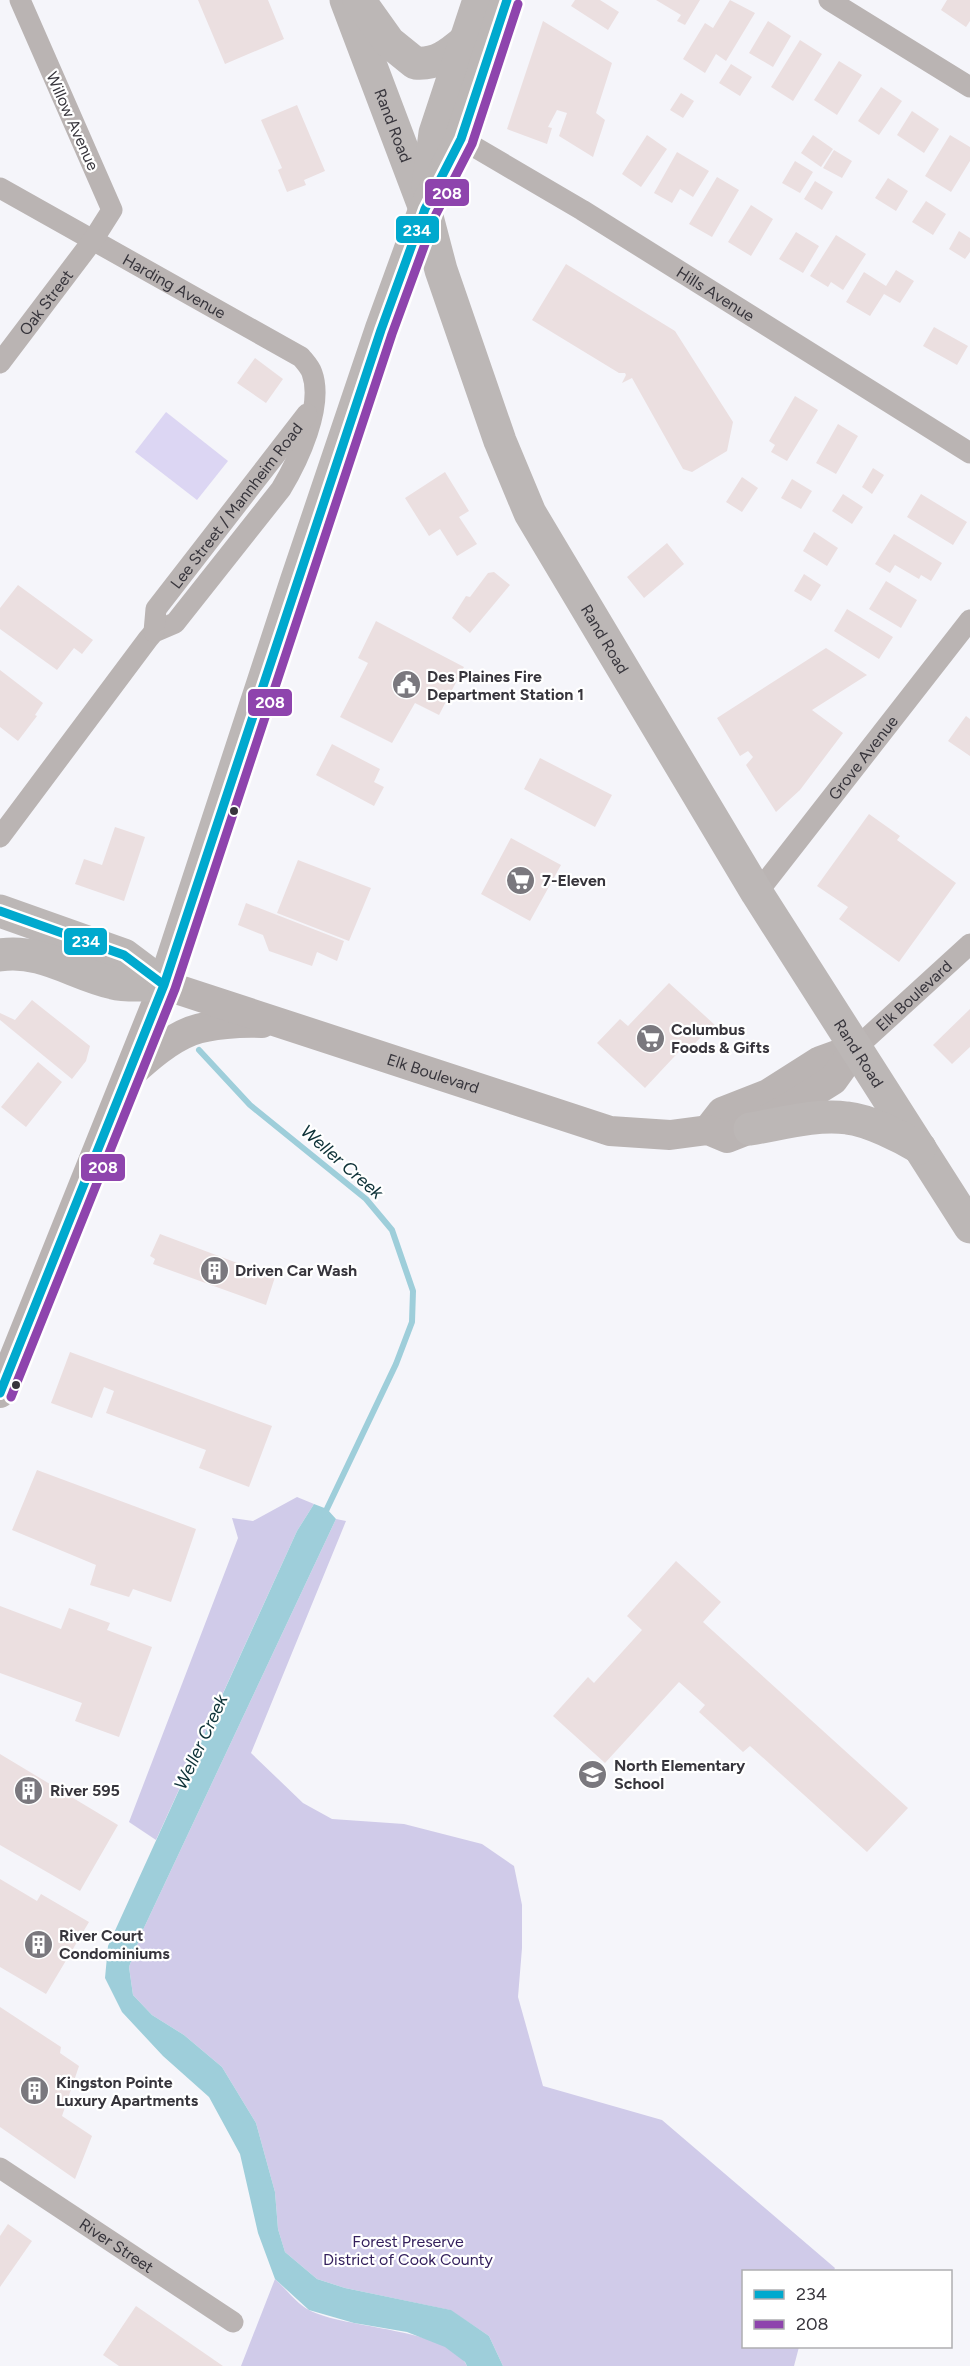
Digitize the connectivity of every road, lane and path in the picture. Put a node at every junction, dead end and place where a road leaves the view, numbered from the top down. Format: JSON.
{"nodes":[{"id":1,"x":20,"y":0,"type":"edge"},
{"id":2,"x":346,"y":0,"type":"edge"},
{"id":3,"x":358,"y":0,"type":"edge"},
{"id":4,"x":479,"y":0,"type":"edge"},
{"id":5,"x":507,"y":0,"type":"edge"},
{"id":6,"x":829,"y":0,"type":"edge"},
{"id":7,"x":465,"y":41,"type":"junction"},
{"id":8,"x":970,"y":87,"type":"edge"},
{"id":9,"x":461,"y":139,"type":"junction"},
{"id":10,"x":0,"y":188,"type":"edge"},
{"id":11,"x":425,"y":209,"type":"junction"},
{"id":12,"x":93,"y":240,"type":"junction"},
{"id":13,"x":0,"y":363,"type":"edge"},
{"id":14,"x":313,"y":407,"type":"joint"},
{"id":15,"x":970,"y":453,"type":"edge"},
{"id":16,"x":970,"y":620,"type":"edge"},
{"id":17,"x":0,"y":837,"type":"edge"},
{"id":18,"x":757,"y":893,"type":"junction"},
{"id":19,"x":0,"y":911,"type":"edge"},
{"id":20,"x":970,"y":944,"type":"edge"},
{"id":21,"x":0,"y":955,"type":"edge"},
{"id":22,"x":164,"y":985,"type":"junction"},
{"id":23,"x":283,"y":1024,"type":"junction"},
{"id":24,"x":856,"y":1048,"type":"junction"},
{"id":25,"x":128,"y":1076,"type":"junction"},
{"id":26,"x":750,"y":1129,"type":"junction"},
{"id":27,"x":708,"y":1130,"type":"junction"},
{"id":28,"x":920,"y":1148,"type":"junction"},
{"id":29,"x":970,"y":1227,"type":"edge"},
{"id":30,"x":0,"y":1393,"type":"edge"},
{"id":31,"x":0,"y":2168,"type":"edge"},
{"id":32,"x":233,"y":2322,"type":"dead end"}],
"edges":[{"from":1,"to":12,"type":"street","name":"Willow Avenue"},
{"from":2,"to":11,"type":"main road","name":"Rand Road"},
{"from":3,"to":7,"type":"main road"},
{"from":4,"to":7,"type":"main road"},
{"from":5,"to":9,"type":"main road"},
{"from":6,"to":8,"type":"street"},
{"from":7,"to":11,"type":"main road"},
{"from":9,"to":11,"type":"main road"},
{"from":9,"to":15,"type":"street","name":"Hills Avenue"},
{"from":10,"to":12,"type":"street","name":"Harding Avenue"},
{"from":11,"to":18,"type":"main road","name":"Rand Road"},
{"from":11,"to":22,"type":"main road"},
{"from":12,"to":13,"type":"street","name":"Oak Street"},
{"from":12,"to":14,"type":"street","name":"Harding Avenue"},
{"from":14,"to":17,"type":"street","name":"Lee Street / Mannheim Road"},
{"from":16,"to":18,"type":"street","name":"Grove Avenue"},
{"from":18,"to":24,"type":"main road","name":"Rand Road"},
{"from":19,"to":22,"type":"main road","name":"Elk Boulevard"},
{"from":20,"to":24,"type":"street","name":"Elk Boulevard"},
{"from":21,"to":22,"type":"main road","name":"Elk Boulevard"},
{"from":22,"to":23,"type":"main road","name":"Elk Boulevard"},
{"from":22,"to":25,"type":"main road"},
{"from":23,"to":25,"type":"main road"},
{"from":23,"to":27,"type":"main road","name":"Elk Boulevard"},
{"from":24,"to":26,"type":"main road","name":"Elk Boulevard"},
{"from":24,"to":27,"type":"main road","name":"Elk Boulevard"},
{"from":24,"to":28,"type":"main road","name":"Rand Road"},
{"from":25,"to":30,"type":"main road"},
{"from":26,"to":27,"type":"main road","name":"Elk Boulevard"},
{"from":26,"to":28,"type":"main road"},
{"from":28,"to":29,"type":"main road","name":"Rand Road"},
{"from":31,"to":32,"type":"street","name":"River Street"}]}
